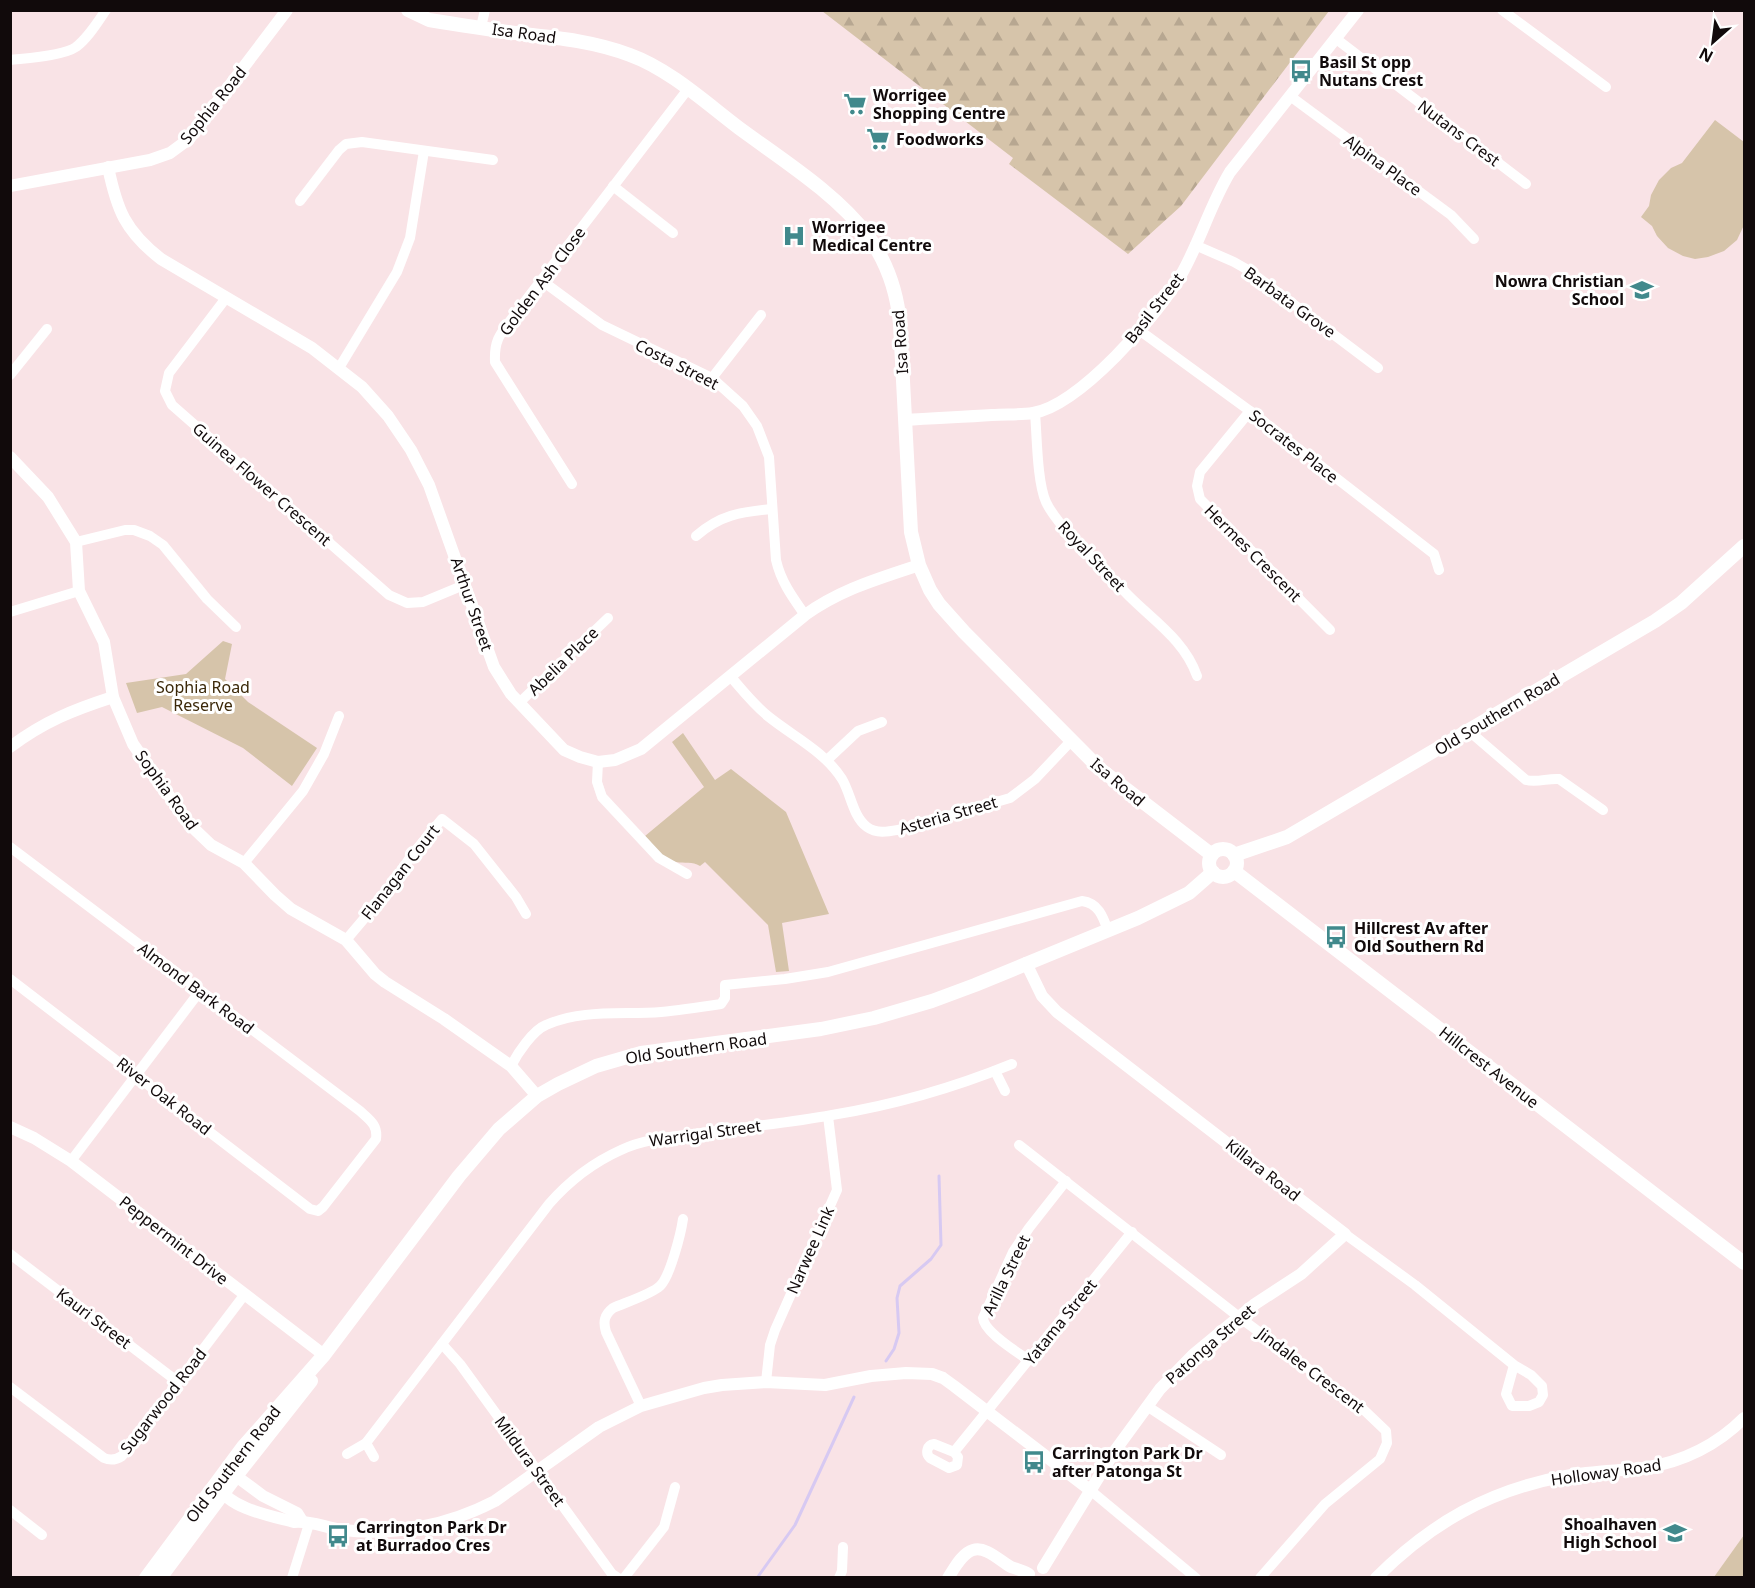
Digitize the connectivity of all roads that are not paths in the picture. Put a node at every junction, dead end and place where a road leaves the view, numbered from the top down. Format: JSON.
{"nodes":[{"id":1,"x":106,"y":10,"type":"edge"},
{"id":2,"x":287,"y":10,"type":"edge"},
{"id":3,"x":408,"y":10,"type":"edge"},
{"id":4,"x":485,"y":10,"type":"edge"},
{"id":5,"x":1358,"y":10,"type":"edge"},
{"id":6,"x":1502,"y":10,"type":"edge"},
{"id":7,"x":481,"y":27,"type":"junction"},
{"id":8,"x":1335,"y":38,"type":"junction"},
{"id":9,"x":10,"y":60,"type":"edge"},
{"id":10,"x":1606,"y":87,"type":"dead end"},
{"id":11,"x":688,"y":89,"type":"junction"},
{"id":12,"x":1290,"y":96,"type":"junction"},
{"id":13,"x":424,"y":151,"type":"junction"},
{"id":14,"x":493,"y":160,"type":"dead end"},
{"id":15,"x":108,"y":167,"type":"junction"},
{"id":16,"x":1526,"y":184,"type":"dead end"},
{"id":17,"x":10,"y":186,"type":"edge"},
{"id":18,"x":613,"y":186,"type":"junction"},
{"id":19,"x":300,"y":201,"type":"dead end"},
{"id":20,"x":673,"y":233,"type":"dead end"},
{"id":21,"x":1474,"y":239,"type":"dead end"},
{"id":22,"x":1195,"y":245,"type":"junction"},
{"id":23,"x":541,"y":280,"type":"junction"},
{"id":24,"x":226,"y":298,"type":"junction"},
{"id":25,"x":761,"y":315,"type":"dead end"},
{"id":26,"x":47,"y":329,"type":"dead end"},
{"id":27,"x":1139,"y":330,"type":"junction"},
{"id":28,"x":339,"y":368,"type":"junction"},
{"id":29,"x":1378,"y":368,"type":"dead end"},
{"id":30,"x":10,"y":375,"type":"edge"},
{"id":31,"x":712,"y":378,"type":"junction"},
{"id":32,"x":1250,"y":411,"type":"junction"},
{"id":33,"x":1035,"y":413,"type":"junction"},
{"id":34,"x":905,"y":420,"type":"junction"},
{"id":35,"x":10,"y":456,"type":"edge"},
{"id":36,"x":572,"y":484,"type":"dead end"},
{"id":37,"x":772,"y":509,"type":"junction"},
{"id":38,"x":696,"y":537,"type":"dead end"},
{"id":39,"x":76,"y":542,"type":"junction"},
{"id":40,"x":1744,"y":546,"type":"edge"},
{"id":41,"x":919,"y":565,"type":"junction"},
{"id":42,"x":1439,"y":570,"type":"dead end"},
{"id":43,"x":464,"y":585,"type":"junction"},
{"id":44,"x":79,"y":591,"type":"junction"},
{"id":45,"x":10,"y":612,"type":"edge"},
{"id":46,"x":806,"y":615,"type":"junction"},
{"id":47,"x":608,"y":618,"type":"dead end"},
{"id":48,"x":236,"y":627,"type":"dead end"},
{"id":49,"x":1330,"y":630,"type":"dead end"},
{"id":50,"x":1197,"y":676,"type":"dead end"},
{"id":51,"x":730,"y":677,"type":"junction"},
{"id":52,"x":113,"y":697,"type":"junction"},
{"id":53,"x":519,"y":703,"type":"junction"},
{"id":54,"x":339,"y":716,"type":"dead end"},
{"id":55,"x":882,"y":722,"type":"dead end"},
{"id":56,"x":1469,"y":731,"type":"junction"},
{"id":57,"x":1071,"y":741,"type":"junction"},
{"id":58,"x":10,"y":747,"type":"edge"},
{"id":59,"x":827,"y":760,"type":"junction"},
{"id":60,"x":598,"y":762,"type":"junction"},
{"id":61,"x":1603,"y":810,"type":"dead end"},
{"id":62,"x":10,"y":847,"type":"edge"},
{"id":63,"x":1212,"y":855,"type":"junction"},
{"id":64,"x":1234,"y":855,"type":"junction"},
{"id":65,"x":244,"y":863,"type":"junction"},
{"id":66,"x":1234,"y":871,"type":"junction"},
{"id":67,"x":1213,"y":872,"type":"junction"},
{"id":68,"x":687,"y":874,"type":"dead end"},
{"id":69,"x":526,"y":914,"type":"dead end"},
{"id":70,"x":1108,"y":931,"type":"junction"},
{"id":71,"x":346,"y":940,"type":"junction"},
{"id":72,"x":1026,"y":963,"type":"junction"},
{"id":73,"x":10,"y":979,"type":"edge"},
{"id":74,"x":200,"y":991,"type":"junction"},
{"id":75,"x":1012,"y":1064,"type":"dead end"},
{"id":76,"x":510,"y":1066,"type":"junction"},
{"id":77,"x":995,"y":1071,"type":"junction"},
{"id":78,"x":136,"y":1074,"type":"junction"},
{"id":79,"x":1005,"y":1091,"type":"dead end"},
{"id":80,"x":537,"y":1096,"type":"junction"},
{"id":81,"x":828,"y":1116,"type":"junction"},
{"id":82,"x":13,"y":1131,"type":"edge"},
{"id":83,"x":1019,"y":1145,"type":"dead end"},
{"id":84,"x":71,"y":1161,"type":"junction"},
{"id":85,"x":1066,"y":1181,"type":"junction"},
{"id":86,"x":318,"y":1210,"type":"joint"},
{"id":87,"x":683,"y":1219,"type":"dead end"},
{"id":88,"x":1132,"y":1232,"type":"junction"},
{"id":89,"x":1345,"y":1234,"type":"junction"},
{"id":90,"x":10,"y":1254,"type":"edge"},
{"id":91,"x":1744,"y":1263,"type":"edge"},
{"id":92,"x":245,"y":1294,"type":"junction"},
{"id":93,"x":1239,"y":1317,"type":"junction"},
{"id":94,"x":442,"y":1344,"type":"junction"},
{"id":95,"x":324,"y":1355,"type":"junction"},
{"id":96,"x":1028,"y":1360,"type":"junction"},
{"id":97,"x":1514,"y":1365,"type":"dead end"},
{"id":98,"x":178,"y":1382,"type":"junction"},
{"id":99,"x":766,"y":1382,"type":"junction"},
{"id":100,"x":10,"y":1386,"type":"edge"},
{"id":101,"x":641,"y":1406,"type":"junction"},
{"id":102,"x":1147,"y":1406,"type":"junction"},
{"id":103,"x":987,"y":1412,"type":"junction"},
{"id":104,"x":1744,"y":1418,"type":"edge"},
{"id":105,"x":366,"y":1443,"type":"junction"},
{"id":106,"x":954,"y":1452,"type":"dead end"},
{"id":107,"x":347,"y":1454,"type":"dead end"},
{"id":108,"x":1221,"y":1455,"type":"dead end"},
{"id":109,"x":374,"y":1457,"type":"dead end"},
{"id":110,"x":537,"y":1471,"type":"junction"},
{"id":111,"x":236,"y":1476,"type":"junction"},
{"id":112,"x":675,"y":1487,"type":"dead end"},
{"id":113,"x":220,"y":1488,"type":"junction"},
{"id":114,"x":1090,"y":1490,"type":"junction"},
{"id":115,"x":10,"y":1510,"type":"edge"},
{"id":116,"x":306,"y":1522,"type":"junction"},
{"id":117,"x":42,"y":1535,"type":"dead end"},
{"id":118,"x":843,"y":1547,"type":"dead end"},
{"id":119,"x":1045,"y":1573,"type":"edge"},
{"id":120,"x":1029,"y":1576,"type":"edge"},
{"id":121,"x":146,"y":1578,"type":"edge"},
{"id":122,"x":160,"y":1578,"type":"edge"},
{"id":123,"x":292,"y":1578,"type":"edge"},
{"id":124,"x":618,"y":1578,"type":"edge"},
{"id":125,"x":624,"y":1578,"type":"edge"},
{"id":126,"x":839,"y":1578,"type":"edge"},
{"id":127,"x":948,"y":1578,"type":"edge"},
{"id":128,"x":1196,"y":1578,"type":"edge"},
{"id":129,"x":1260,"y":1578,"type":"edge"},
{"id":130,"x":1376,"y":1578,"type":"edge"}],
"edges":[{"from":1,"to":9,"type":"street"},
{"from":2,"to":15,"type":"street","name":"Sophia Road"},
{"from":3,"to":7,"type":"main road","name":"Isa Road"},
{"from":4,"to":7,"type":"street"},
{"from":5,"to":8,"type":"street","name":"Basil Street"},
{"from":6,"to":10,"type":"street"},
{"from":7,"to":11,"type":"main road","name":"Isa Road"},
{"from":8,"to":12,"type":"street","name":"Basil Street"},
{"from":8,"to":16,"type":"street","name":"Nutans Crest"},
{"from":11,"to":18,"type":"street","name":"Golden Ash Close"},
{"from":11,"to":34,"type":"main road","name":"Isa Road"},
{"from":12,"to":21,"type":"street","name":"Alpina Place"},
{"from":12,"to":22,"type":"street","name":"Basil Street"},
{"from":13,"to":14,"type":"street"},
{"from":13,"to":19,"type":"street"},
{"from":13,"to":28,"type":"street"},
{"from":15,"to":17,"type":"street","name":"Sophia Road"},
{"from":15,"to":24,"type":"street","name":"Arthur Street"},
{"from":18,"to":20,"type":"street"},
{"from":18,"to":23,"type":"street","name":"Golden Ash Close"},
{"from":22,"to":27,"type":"street","name":"Basil Street"},
{"from":22,"to":29,"type":"street","name":"Barbata Grove"},
{"from":23,"to":31,"type":"street","name":"Costa Street"},
{"from":23,"to":36,"type":"street","name":"Golden Ash Close"},
{"from":24,"to":28,"type":"street","name":"Arthur Street"},
{"from":24,"to":43,"type":"street","name":"Guinea Flower Crescent"},
{"from":25,"to":31,"type":"street"},
{"from":26,"to":30,"type":"street"},
{"from":27,"to":32,"type":"street","name":"Socrates Place"},
{"from":27,"to":33,"type":"street","name":"Basil Street"},
{"from":28,"to":43,"type":"street","name":"Arthur Street"},
{"from":31,"to":37,"type":"street","name":"Costa Street"},
{"from":32,"to":42,"type":"street","name":"Socrates Place"},
{"from":32,"to":49,"type":"street","name":"Hermes Crescent"},
{"from":33,"to":34,"type":"street","name":"Basil Street"},
{"from":33,"to":50,"type":"street","name":"Royal Street"},
{"from":34,"to":41,"type":"main road","name":"Isa Road"},
{"from":35,"to":39,"type":"street","name":"Sophia Road"},
{"from":37,"to":38,"type":"street"},
{"from":37,"to":46,"type":"street","name":"Costa Street"},
{"from":39,"to":44,"type":"street","name":"Sophia Road"},
{"from":39,"to":48,"type":"street"},
{"from":40,"to":56,"type":"main road","name":"Old Southern Road"},
{"from":41,"to":46,"type":"street"},
{"from":41,"to":57,"type":"main road","name":"Isa Road"},
{"from":43,"to":53,"type":"street","name":"Arthur Street"},
{"from":44,"to":45,"type":"street"},
{"from":44,"to":52,"type":"street","name":"Sophia Road"},
{"from":46,"to":51,"type":"street"},
{"from":47,"to":53,"type":"street","name":"Abelia Place"},
{"from":51,"to":59,"type":"street","name":"Asteria Street"},
{"from":51,"to":60,"type":"street"},
{"from":52,"to":58,"type":"street"},
{"from":52,"to":65,"type":"street","name":"Sophia Road"},
{"from":53,"to":60,"type":"street","name":"Arthur Street"},
{"from":54,"to":65,"type":"street"},
{"from":55,"to":59,"type":"street"},
{"from":56,"to":61,"type":"street"},
{"from":56,"to":64,"type":"main road","name":"Old Southern Road"},
{"from":57,"to":59,"type":"street","name":"Asteria Street"},
{"from":57,"to":63,"type":"main road","name":"Isa Road"},
{"from":60,"to":68,"type":"street"},
{"from":62,"to":74,"type":"street","name":"Almond Bark Road"},
{"from":63,"to":64,"type":"main road"},
{"from":63,"to":67,"type":"main road"},
{"from":64,"to":66,"type":"main road"},
{"from":65,"to":71,"type":"street","name":"Sophia Road"},
{"from":66,"to":67,"type":"main road"},
{"from":66,"to":91,"type":"main road","name":"Hillcrest Avenue"},
{"from":67,"to":70,"type":"main road","name":"Old Southern Road"},
{"from":69,"to":71,"type":"street","name":"Flanagan Court"},
{"from":70,"to":72,"type":"main road","name":"Old Southern Road"},
{"from":70,"to":76,"type":"street"},
{"from":71,"to":76,"type":"street","name":"Sophia Road"},
{"from":72,"to":80,"type":"main road","name":"Old Southern Road"},
{"from":72,"to":89,"type":"street","name":"Killara Road"},
{"from":73,"to":78,"type":"street","name":"River Oak Road"},
{"from":74,"to":78,"type":"street"},
{"from":74,"to":86,"type":"street","name":"Almond Bark Road"},
{"from":75,"to":77,"type":"street","name":"Warrigal Street"},
{"from":76,"to":80,"type":"street","name":"Sophia Road"},
{"from":77,"to":79,"type":"street"},
{"from":77,"to":81,"type":"street","name":"Warrigal Street"},
{"from":78,"to":84,"type":"street"},
{"from":78,"to":86,"type":"street","name":"River Oak Road"},
{"from":80,"to":95,"type":"main road","name":"Old Southern Road"},
{"from":81,"to":94,"type":"street","name":"Warrigal Street"},
{"from":81,"to":99,"type":"street","name":"Narwee Link"},
{"from":82,"to":84,"type":"street","name":"Peppermint Drive"},
{"from":83,"to":85,"type":"street","name":"Jindalee Crescent"},
{"from":84,"to":92,"type":"street","name":"Peppermint Drive"},
{"from":85,"to":88,"type":"street","name":"Jindalee Crescent"},
{"from":85,"to":96,"type":"street","name":"Arilla Street"},
{"from":87,"to":101,"type":"street"},
{"from":88,"to":93,"type":"street","name":"Jindalee Crescent"},
{"from":88,"to":96,"type":"street","name":"Yatama Street"},
{"from":89,"to":93,"type":"street","name":"Patonga Street"},
{"from":89,"to":97,"type":"street","name":"Killara Road"},
{"from":90,"to":98,"type":"street","name":"Kauri Street"},
{"from":92,"to":95,"type":"street","name":"Peppermint Drive"},
{"from":92,"to":98,"type":"street","name":"Sugarwood Road"},
{"from":93,"to":102,"type":"street","name":"Patonga Street"},
{"from":93,"to":129,"type":"street","name":"Jindalee Crescent"},
{"from":94,"to":105,"type":"street","name":"Warrigal Street"},
{"from":94,"to":110,"type":"street","name":"Mildura Street"},
{"from":95,"to":111,"type":"main road","name":"Old Southern Road"},
{"from":95,"to":113,"type":"main road","name":"Old Southern Road"},
{"from":96,"to":103,"type":"street","name":"Yatama Street"},
{"from":98,"to":100,"type":"street","name":"Sugarwood Road"},
{"from":99,"to":101,"type":"street"},
{"from":99,"to":103,"type":"street"},
{"from":101,"to":110,"type":"street"},
{"from":102,"to":108,"type":"street"},
{"from":102,"to":114,"type":"street","name":"Patonga Street"},
{"from":103,"to":106,"type":"street","name":"Yatama Street"},
{"from":103,"to":114,"type":"street"},
{"from":104,"to":130,"type":"street","name":"Holloway Road"},
{"from":105,"to":107,"type":"street","name":"Warrigal Street"},
{"from":105,"to":109,"type":"street"},
{"from":110,"to":116,"type":"street"},
{"from":110,"to":124,"type":"street","name":"Mildura Street"},
{"from":111,"to":113,"type":"main road","name":"Old Southern Road"},
{"from":111,"to":116,"type":"street"},
{"from":112,"to":125,"type":"street"},
{"from":113,"to":116,"type":"street"},
{"from":113,"to":121,"type":"main road","name":"Old Southern Road"},
{"from":113,"to":122,"type":"main road","name":"Old Southern Road"},
{"from":114,"to":119,"type":"street","name":"Patonga Street"},
{"from":114,"to":128,"type":"street"},
{"from":115,"to":117,"type":"street"},
{"from":116,"to":123,"type":"street"},
{"from":118,"to":126,"type":"street"},
{"from":119,"to":120,"type":"street"},
{"from":120,"to":127,"type":"street"}]}
